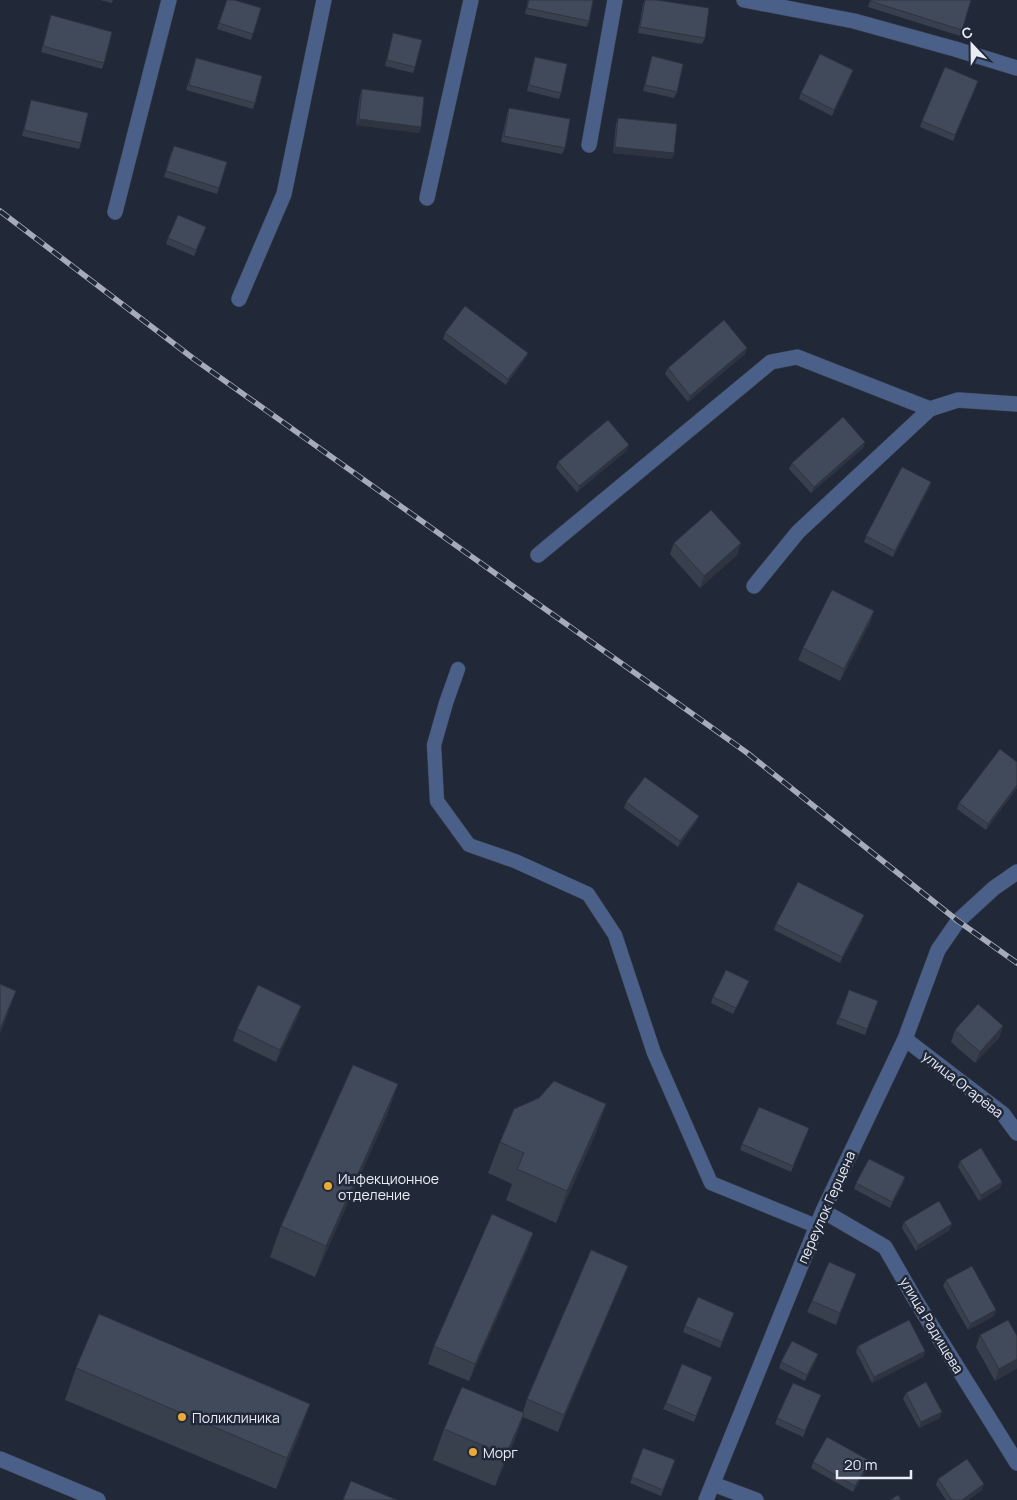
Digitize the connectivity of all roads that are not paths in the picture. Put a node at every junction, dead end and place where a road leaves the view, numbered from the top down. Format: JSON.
{"nodes":[{"id":1,"x":169,"y":0,"type":"edge"},
{"id":2,"x":324,"y":0,"type":"edge"},
{"id":3,"x":471,"y":0,"type":"edge"},
{"id":4,"x":615,"y":0,"type":"edge"},
{"id":5,"x":744,"y":0,"type":"edge"},
{"id":6,"x":1017,"y":68,"type":"edge"},
{"id":7,"x":589,"y":145,"type":"dead end"},
{"id":8,"x":427,"y":198,"type":"dead end"},
{"id":9,"x":115,"y":212,"type":"dead end"},
{"id":10,"x":239,"y":299,"type":"dead end"},
{"id":11,"x":1017,"y":404,"type":"edge"},
{"id":12,"x":930,"y":409,"type":"junction"},
{"id":13,"x":538,"y":555,"type":"dead end"},
{"id":14,"x":754,"y":586,"type":"dead end"},
{"id":15,"x":458,"y":669,"type":"dead end"},
{"id":16,"x":1017,"y":872,"type":"edge"},
{"id":17,"x":904,"y":1039,"type":"junction"},
{"id":18,"x":1017,"y":1133,"type":"edge"},
{"id":19,"x":823,"y":1211,"type":"junction"},
{"id":20,"x":816,"y":1226,"type":"junction"},
{"id":21,"x":0,"y":1459,"type":"edge"},
{"id":22,"x":1017,"y":1463,"type":"edge"},
{"id":23,"x":713,"y":1484,"type":"junction"},
{"id":24,"x":98,"y":1500,"type":"edge"},
{"id":25,"x":706,"y":1500,"type":"edge"},
{"id":26,"x":756,"y":1500,"type":"edge"}],
"edges":[{"from":1,"to":9,"type":"street"},
{"from":2,"to":10,"type":"street"},
{"from":3,"to":8,"type":"street"},
{"from":4,"to":7,"type":"street"},
{"from":5,"to":6,"type":"street"},
{"from":11,"to":12,"type":"street"},
{"from":12,"to":13,"type":"street"},
{"from":12,"to":14,"type":"street"},
{"from":15,"to":20,"type":"lane"},
{"from":16,"to":17,"type":"street","name":"переулок Герцена"},
{"from":17,"to":18,"type":"street","name":"улица Огарёва"},
{"from":17,"to":19,"type":"street","name":"переулок Герцена"},
{"from":19,"to":20,"type":"street","name":"переулок Герцена"},
{"from":19,"to":22,"type":"street","name":"улица Радищева"},
{"from":20,"to":23,"type":"street","name":"переулок Герцена"},
{"from":21,"to":24,"type":"street"},
{"from":23,"to":25,"type":"street","name":"переулок Герцена"},
{"from":23,"to":26,"type":"street"}]}
